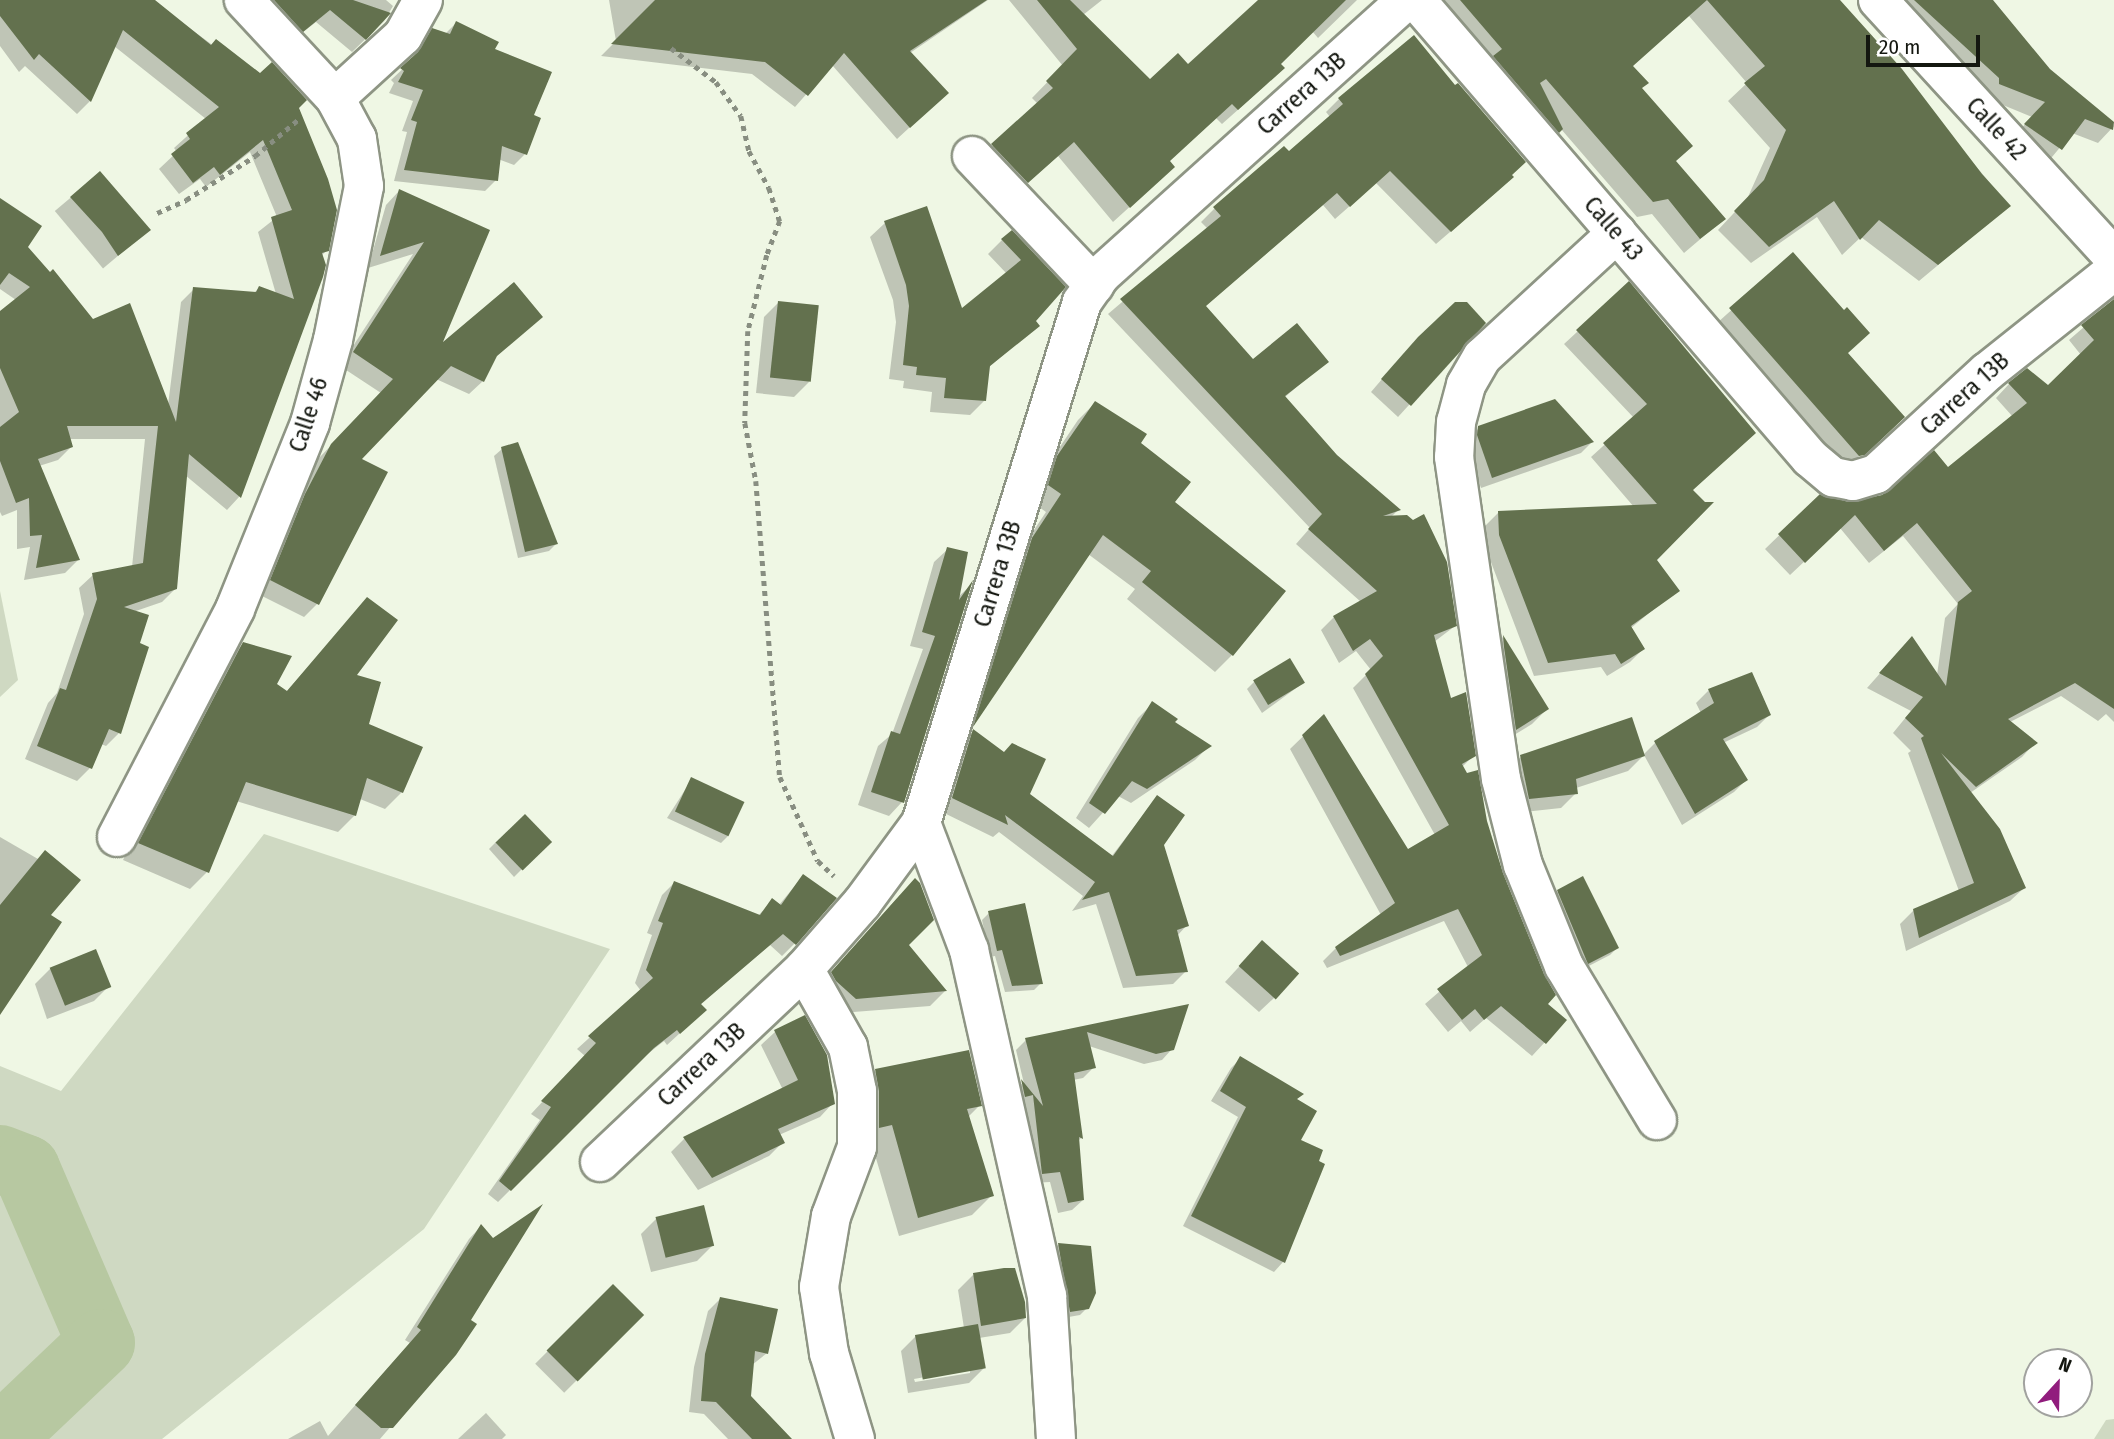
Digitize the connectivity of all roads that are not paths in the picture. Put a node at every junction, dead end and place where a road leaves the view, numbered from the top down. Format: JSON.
{"nodes":[{"id":1,"x":243,"y":0,"type":"edge"},
{"id":2,"x":423,"y":0,"type":"edge"},
{"id":3,"x":1406,"y":0,"type":"edge"},
{"id":4,"x":1416,"y":0,"type":"edge"},
{"id":5,"x":1878,"y":0,"type":"edge"},
{"id":6,"x":332,"y":95,"type":"junction"},
{"id":7,"x":972,"y":156,"type":"dead end"},
{"id":8,"x":1616,"y":233,"type":"junction"},
{"id":9,"x":2114,"y":258,"type":"edge"},
{"id":10,"x":2114,"y":271,"type":"edge"},
{"id":11,"x":1094,"y":285,"type":"junction"},
{"id":12,"x":1810,"y":458,"type":"joint"},
{"id":13,"x":921,"y":823,"type":"junction"},
{"id":14,"x":117,"y":837,"type":"dead end"},
{"id":15,"x":804,"y":969,"type":"junction"},
{"id":16,"x":1657,"y":1120,"type":"dead end"},
{"id":17,"x":600,"y":1162,"type":"dead end"},
{"id":18,"x":855,"y":1439,"type":"edge"},
{"id":19,"x":1056,"y":1439,"type":"edge"}],
"edges":[{"from":1,"to":6,"type":"street","name":"Calle 46"},
{"from":2,"to":6,"type":"street"},
{"from":3,"to":11,"type":"street","name":"Carrera 13B"},
{"from":4,"to":8,"type":"street","name":"Calle 43"},
{"from":5,"to":9,"type":"street","name":"Calle 42"},
{"from":6,"to":14,"type":"street","name":"Calle 46"},
{"from":7,"to":11,"type":"street"},
{"from":8,"to":12,"type":"street","name":"Calle 43"},
{"from":8,"to":16,"type":"street"},
{"from":10,"to":12,"type":"street","name":"Carrera 13B"},
{"from":11,"to":13,"type":"street","name":"Carrera 13B"},
{"from":13,"to":15,"type":"street","name":"Carrera 13B"},
{"from":13,"to":19,"type":"street"},
{"from":15,"to":17,"type":"street","name":"Carrera 13B"},
{"from":15,"to":18,"type":"street"}]}
